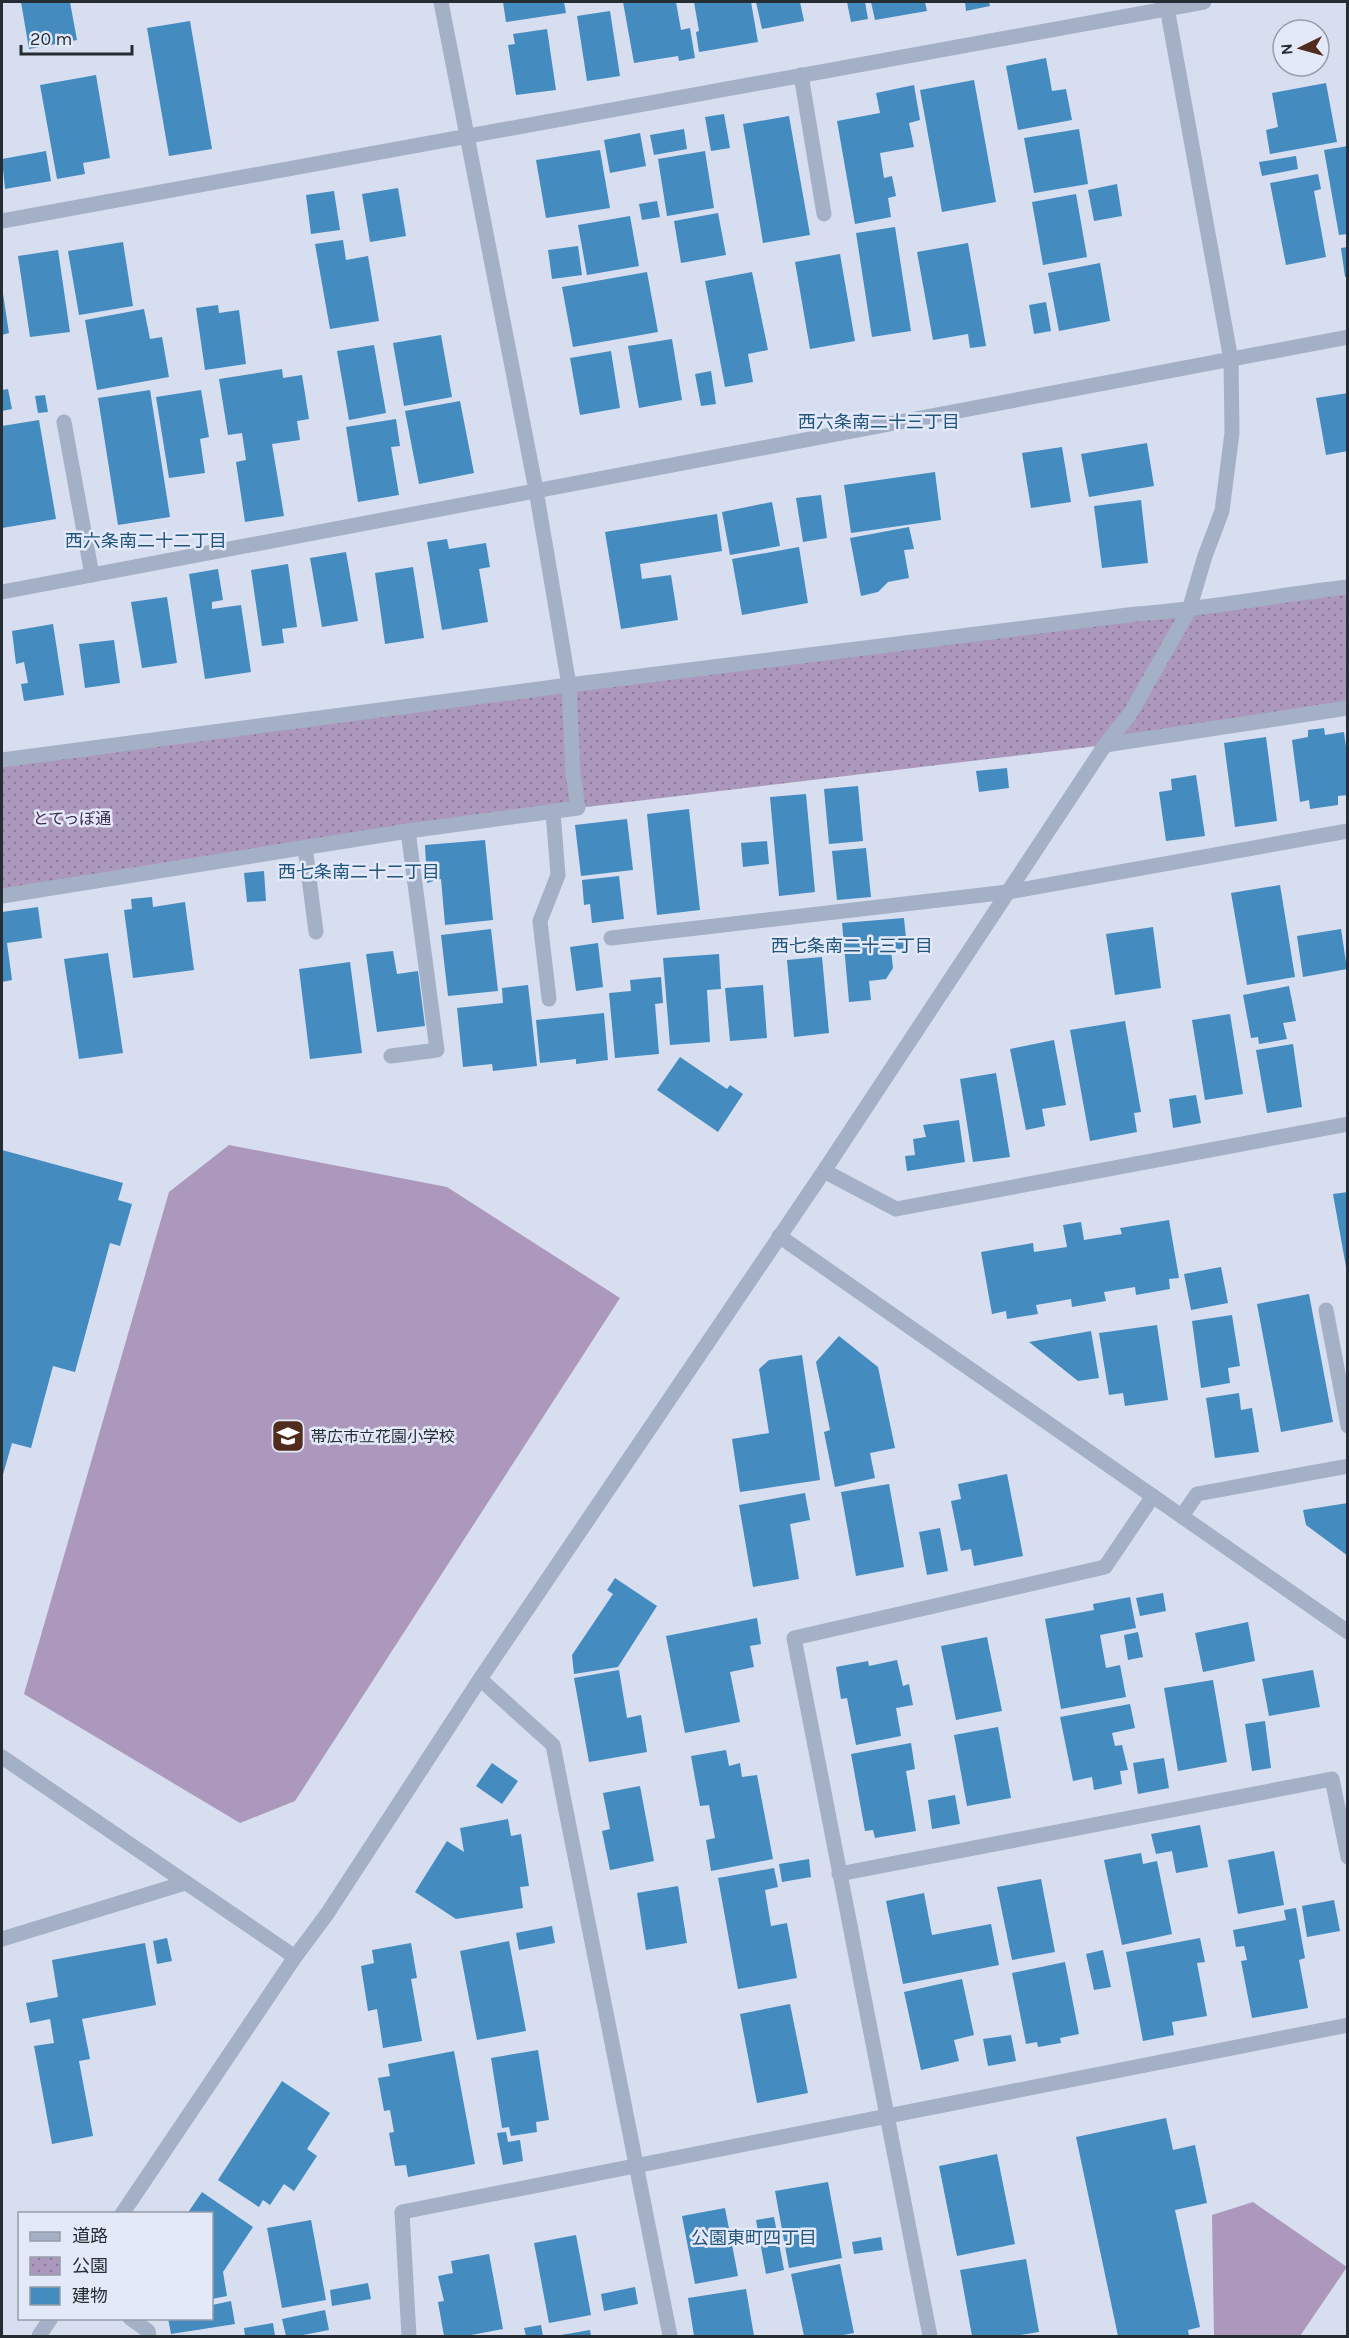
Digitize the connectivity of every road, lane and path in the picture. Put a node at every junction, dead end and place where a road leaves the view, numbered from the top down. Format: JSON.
{"nodes":[{"id":1,"x":441,"y":2,"type":"edge"},
{"id":2,"x":1204,"y":2,"type":"edge"},
{"id":3,"x":1167,"y":5,"type":"edge"},
{"id":4,"x":801,"y":75,"type":"junction"},
{"id":5,"x":468,"y":136,"type":"junction"},
{"id":6,"x":824,"y":214,"type":"dead end"},
{"id":7,"x":2,"y":221,"type":"edge"},
{"id":8,"x":1347,"y":337,"type":"edge"},
{"id":9,"x":1232,"y":360,"type":"junction"},
{"id":10,"x":64,"y":422,"type":"dead end"},
{"id":11,"x":536,"y":490,"type":"junction"},
{"id":12,"x":92,"y":575,"type":"junction"},
{"id":13,"x":1347,"y":587,"type":"edge"},
{"id":14,"x":2,"y":592,"type":"edge"},
{"id":15,"x":1189,"y":610,"type":"junction"},
{"id":16,"x":569,"y":685,"type":"junction"},
{"id":17,"x":1347,"y":708,"type":"edge"},
{"id":18,"x":1105,"y":745,"type":"junction"},
{"id":19,"x":2,"y":760,"type":"edge"},
{"id":20,"x":553,"y":812,"type":"junction"},
{"id":21,"x":408,"y":831,"type":"junction"},
{"id":22,"x":1347,"y":831,"type":"edge"},
{"id":23,"x":305,"y":847,"type":"junction"},
{"id":24,"x":1008,"y":892,"type":"junction"},
{"id":25,"x":2,"y":896,"type":"edge"},
{"id":26,"x":316,"y":932,"type":"dead end"},
{"id":27,"x":611,"y":938,"type":"dead end"},
{"id":28,"x":549,"y":999,"type":"dead end"},
{"id":29,"x":391,"y":1056,"type":"dead end"},
{"id":30,"x":1347,"y":1124,"type":"edge"},
{"id":31,"x":824,"y":1171,"type":"junction"},
{"id":32,"x":779,"y":1236,"type":"junction"},
{"id":33,"x":1326,"y":1310,"type":"dead end"},
{"id":34,"x":1347,"y":1426,"type":"edge"},
{"id":35,"x":1347,"y":1466,"type":"edge"},
{"id":36,"x":1153,"y":1496,"type":"junction"},
{"id":37,"x":1182,"y":1516,"type":"junction"},
{"id":38,"x":1347,"y":1632,"type":"edge"},
{"id":39,"x":480,"y":1679,"type":"junction"},
{"id":40,"x":2,"y":1757,"type":"edge"},
{"id":41,"x":1347,"y":1857,"type":"edge"},
{"id":42,"x":839,"y":1874,"type":"junction"},
{"id":43,"x":185,"y":1883,"type":"junction"},
{"id":44,"x":2,"y":1939,"type":"edge"},
{"id":45,"x":295,"y":1957,"type":"junction"},
{"id":46,"x":1347,"y":2025,"type":"edge"},
{"id":47,"x":886,"y":2116,"type":"junction"},
{"id":48,"x":637,"y":2167,"type":"junction"},
{"id":49,"x":123,"y":2212,"type":"edge"},
{"id":50,"x":50,"y":2320,"type":"edge"},
{"id":51,"x":131,"y":2320,"type":"edge"},
{"id":52,"x":39,"y":2337,"type":"edge"},
{"id":53,"x":149,"y":2337,"type":"edge"},
{"id":54,"x":409,"y":2337,"type":"edge"},
{"id":55,"x":670,"y":2337,"type":"edge"},
{"id":56,"x":930,"y":2337,"type":"edge"}],
"edges":[{"from":1,"to":5,"type":"street"},
{"from":2,"to":3,"type":"street"},
{"from":3,"to":4,"type":"street"},
{"from":3,"to":9,"type":"street"},
{"from":4,"to":5,"type":"street"},
{"from":4,"to":6,"type":"street"},
{"from":5,"to":7,"type":"street"},
{"from":5,"to":11,"type":"street"},
{"from":8,"to":9,"type":"street"},
{"from":9,"to":11,"type":"street"},
{"from":9,"to":15,"type":"street"},
{"from":10,"to":12,"type":"street"},
{"from":11,"to":12,"type":"street"},
{"from":11,"to":16,"type":"street"},
{"from":12,"to":14,"type":"street"},
{"from":13,"to":15,"type":"street"},
{"from":15,"to":16,"type":"street"},
{"from":15,"to":18,"type":"street"},
{"from":16,"to":19,"type":"street"},
{"from":16,"to":20,"type":"street"},
{"from":17,"to":18,"type":"street"},
{"from":18,"to":24,"type":"street"},
{"from":20,"to":21,"type":"street"},
{"from":20,"to":28,"type":"street"},
{"from":21,"to":23,"type":"street"},
{"from":21,"to":29,"type":"street"},
{"from":22,"to":24,"type":"street"},
{"from":23,"to":25,"type":"street"},
{"from":23,"to":26,"type":"street"},
{"from":24,"to":27,"type":"street"},
{"from":24,"to":31,"type":"street"},
{"from":30,"to":31,"type":"street"},
{"from":31,"to":32,"type":"street"},
{"from":32,"to":36,"type":"street"},
{"from":32,"to":39,"type":"street"},
{"from":33,"to":34,"type":"street"},
{"from":35,"to":37,"type":"street"},
{"from":36,"to":37,"type":"street"},
{"from":36,"to":42,"type":"street"},
{"from":37,"to":38,"type":"street"},
{"from":39,"to":45,"type":"street"},
{"from":39,"to":48,"type":"street"},
{"from":40,"to":43,"type":"street"},
{"from":41,"to":42,"type":"street"},
{"from":42,"to":47,"type":"street"},
{"from":43,"to":44,"type":"street"},
{"from":43,"to":45,"type":"street"},
{"from":45,"to":49,"type":"street"},
{"from":46,"to":47,"type":"street"},
{"from":47,"to":48,"type":"street"},
{"from":47,"to":56,"type":"street"},
{"from":48,"to":54,"type":"street"},
{"from":48,"to":55,"type":"street"},
{"from":50,"to":52,"type":"street"},
{"from":51,"to":53,"type":"street"}]}
